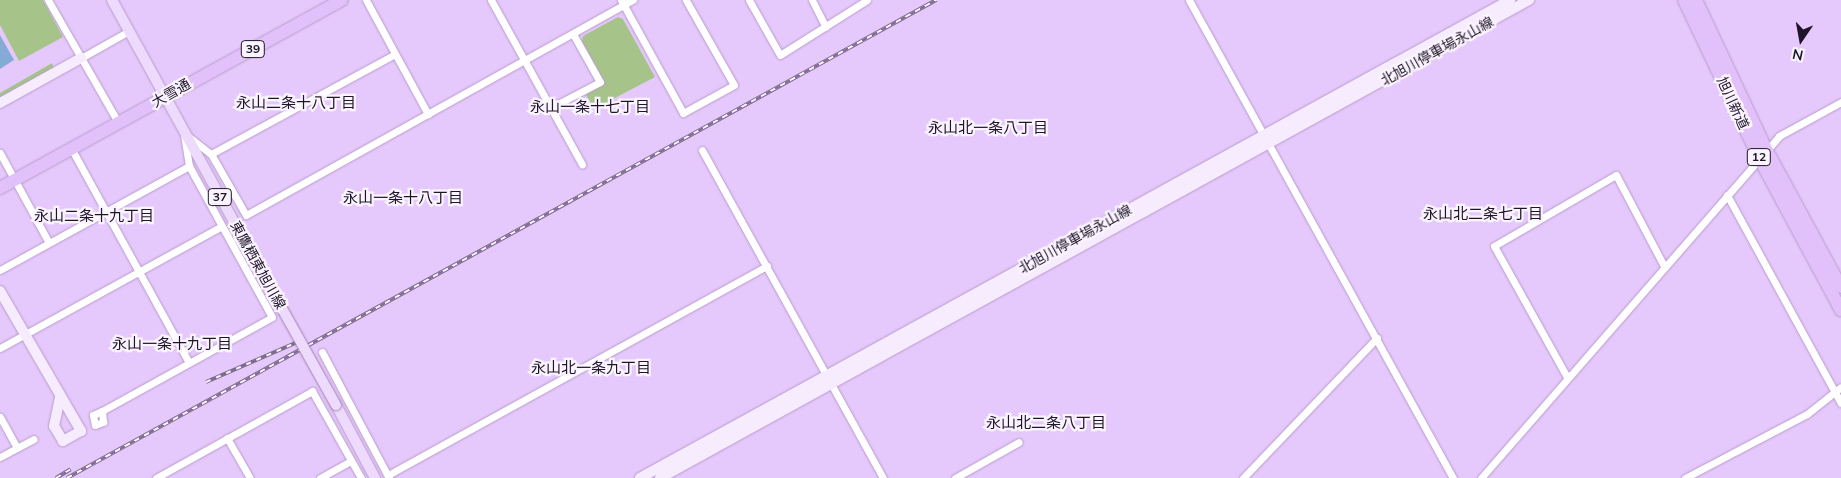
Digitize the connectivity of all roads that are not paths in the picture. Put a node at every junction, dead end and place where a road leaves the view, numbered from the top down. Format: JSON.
{"nodes":[{"id":1,"x":48,"y":0,"type":"edge"},
{"id":2,"x":112,"y":0,"type":"edge"},
{"id":3,"x":342,"y":0,"type":"edge"},
{"id":4,"x":366,"y":0,"type":"edge"},
{"id":5,"x":491,"y":0,"type":"edge"},
{"id":6,"x":633,"y":0,"type":"edge"},
{"id":7,"x":686,"y":0,"type":"edge"},
{"id":8,"x":749,"y":0,"type":"edge"},
{"id":9,"x":812,"y":0,"type":"edge"},
{"id":10,"x":867,"y":0,"type":"edge"},
{"id":11,"x":1189,"y":0,"type":"edge"},
{"id":12,"x":1510,"y":0,"type":"edge"},
{"id":13,"x":1529,"y":0,"type":"edge"},
{"id":14,"x":1684,"y":0,"type":"edge"},
{"id":15,"x":1696,"y":0,"type":"edge"},
{"id":16,"x":623,"y":2,"type":"edge"},
{"id":17,"x":826,"y":26,"type":"junction"},
{"id":18,"x":129,"y":31,"type":"junction"},
{"id":19,"x":573,"y":34,"type":"junction"},
{"id":20,"x":395,"y":54,"type":"junction"},
{"id":21,"x":81,"y":58,"type":"junction"},
{"id":22,"x":524,"y":60,"type":"junction"},
{"id":23,"x":164,"y":98,"type":"junction"},
{"id":24,"x":1841,"y":102,"type":"edge"},
{"id":25,"x":0,"y":103,"type":"edge"},
{"id":26,"x":550,"y":108,"type":"junction"},
{"id":27,"x":428,"y":114,"type":"junction"},
{"id":28,"x":118,"y":122,"type":"junction"},
{"id":29,"x":184,"y":133,"type":"junction"},
{"id":30,"x":1266,"y":140,"type":"junction"},
{"id":31,"x":71,"y":148,"type":"junction"},
{"id":32,"x":702,"y":150,"type":"dead end"},
{"id":33,"x":0,"y":154,"type":"edge"},
{"id":34,"x":211,"y":154,"type":"junction"},
{"id":35,"x":1763,"y":154,"type":"junction"},
{"id":36,"x":582,"y":164,"type":"dead end"},
{"id":37,"x":189,"y":166,"type":"junction"},
{"id":38,"x":14,"y":180,"type":"junction"},
{"id":39,"x":0,"y":188,"type":"edge"},
{"id":40,"x":1727,"y":196,"type":"junction"},
{"id":41,"x":106,"y":212,"type":"junction"},
{"id":42,"x":222,"y":226,"type":"junction"},
{"id":43,"x":50,"y":243,"type":"junction"},
{"id":44,"x":767,"y":266,"type":"junction"},
{"id":45,"x":1664,"y":266,"type":"junction"},
{"id":46,"x":0,"y":270,"type":"edge"},
{"id":47,"x":138,"y":272,"type":"junction"},
{"id":48,"x":1841,"y":287,"type":"edge"},
{"id":49,"x":0,"y":291,"type":"edge"},
{"id":50,"x":1841,"y":310,"type":"edge"},
{"id":51,"x":24,"y":334,"type":"junction"},
{"id":52,"x":1377,"y":338,"type":"junction"},
{"id":53,"x":0,"y":348,"type":"edge"},
{"id":54,"x":322,"y":352,"type":"dead end"},
{"id":55,"x":189,"y":363,"type":"junction"},
{"id":56,"x":1567,"y":377,"type":"junction"},
{"id":57,"x":829,"y":379,"type":"junction"},
{"id":58,"x":1838,"y":390,"type":"edge"},
{"id":59,"x":60,"y":397,"type":"dead end"},
{"id":60,"x":1841,"y":403,"type":"edge"},
{"id":61,"x":102,"y":411,"type":"dead end"},
{"id":62,"x":0,"y":417,"type":"edge"},
{"id":63,"x":227,"y":438,"type":"junction"},
{"id":64,"x":34,"y":439,"type":"dead end"},
{"id":65,"x":1019,"y":442,"type":"dead end"},
{"id":66,"x":17,"y":448,"type":"junction"},
{"id":67,"x":0,"y":457,"type":"edge"},
{"id":68,"x":351,"y":461,"type":"junction"},
{"id":69,"x":389,"y":476,"type":"edge"},
{"id":70,"x":156,"y":478,"type":"edge"},
{"id":71,"x":250,"y":478,"type":"edge"},
{"id":72,"x":320,"y":478,"type":"edge"},
{"id":73,"x":361,"y":478,"type":"edge"},
{"id":74,"x":375,"y":478,"type":"edge"},
{"id":75,"x":640,"y":478,"type":"edge"},
{"id":76,"x":660,"y":478,"type":"edge"},
{"id":77,"x":883,"y":478,"type":"edge"},
{"id":78,"x":956,"y":478,"type":"edge"},
{"id":79,"x":1243,"y":478,"type":"edge"},
{"id":80,"x":1454,"y":478,"type":"edge"},
{"id":81,"x":1480,"y":478,"type":"edge"},
{"id":82,"x":1685,"y":478,"type":"edge"}],
"edges":[{"from":1,"to":21,"type":"street"},
{"from":2,"to":18,"type":"main road","name":"東鷹栖東旭川線","number":"37"},
{"from":3,"to":23,"type":"highway","name":"大雪通","number":"39"},
{"from":4,"to":20,"type":"street"},
{"from":5,"to":22,"type":"street"},
{"from":6,"to":16,"type":"street"},
{"from":7,"to":16,"type":"street"},
{"from":8,"to":17,"type":"street"},
{"from":9,"to":17,"type":"street"},
{"from":10,"to":17,"type":"street"},
{"from":11,"to":30,"type":"street"},
{"from":12,"to":30,"type":"main road","name":"北旭川停車場永山線"},
{"from":13,"to":30,"type":"main road","name":"北旭川停車場永山線"},
{"from":14,"to":35,"type":"highway","name":"旭川新道","number":"12"},
{"from":15,"to":35,"type":"highway","name":"旭川新道","number":"12"},
{"from":16,"to":19,"type":"street"},
{"from":18,"to":21,"type":"street"},
{"from":18,"to":23,"type":"main road","name":"東鷹栖東旭川線","number":"37"},
{"from":19,"to":22,"type":"street"},
{"from":19,"to":26,"type":"street"},
{"from":20,"to":27,"type":"street"},
{"from":20,"to":34,"type":"street"},
{"from":21,"to":25,"type":"main road"},
{"from":21,"to":28,"type":"street"},
{"from":22,"to":26,"type":"street"},
{"from":22,"to":27,"type":"street"},
{"from":23,"to":28,"type":"highway","name":"大雪通","number":"39"},
{"from":23,"to":29,"type":"main road","name":"東鷹栖東旭川線","number":"37"},
{"from":24,"to":35,"type":"street"},
{"from":26,"to":36,"type":"street"},
{"from":27,"to":34,"type":"street"},
{"from":28,"to":31,"type":"highway","name":"大雪通","number":"39"},
{"from":29,"to":34,"type":"street"},
{"from":29,"to":37,"type":"street"},
{"from":29,"to":74,"type":"main road","name":"東鷹栖東旭川線","number":"37","bridge":true},
{"from":30,"to":52,"type":"street"},
{"from":30,"to":57,"type":"main road","name":"北旭川停車場永山線"},
{"from":31,"to":38,"type":"highway","name":"大雪通","number":"39"},
{"from":31,"to":41,"type":"street"},
{"from":32,"to":44,"type":"street"},
{"from":33,"to":38,"type":"street"},
{"from":35,"to":40,"type":"street"},
{"from":35,"to":48,"type":"highway","name":"旭川新道","number":"12"},
{"from":35,"to":50,"type":"highway","name":"旭川新道","number":"12"},
{"from":37,"to":41,"type":"street"},
{"from":37,"to":42,"type":"street"},
{"from":38,"to":39,"type":"highway","name":"大雪通","number":"39"},
{"from":38,"to":43,"type":"street"},
{"from":40,"to":45,"type":"street"},
{"from":40,"to":58,"type":"street"},
{"from":41,"to":43,"type":"street"},
{"from":41,"to":47,"type":"street"},
{"from":42,"to":47,"type":"street"},
{"from":42,"to":55,"type":"street"},
{"from":43,"to":46,"type":"street"},
{"from":44,"to":57,"type":"street"},
{"from":44,"to":69,"type":"street"},
{"from":45,"to":56,"type":"street"},
{"from":45,"to":56,"type":"street"},
{"from":47,"to":51,"type":"street"},
{"from":47,"to":55,"type":"street"},
{"from":49,"to":51,"type":"main road"},
{"from":51,"to":53,"type":"street"},
{"from":51,"to":59,"type":"main road"},
{"from":52,"to":79,"type":"street"},
{"from":52,"to":80,"type":"street"},
{"from":54,"to":69,"type":"street"},
{"from":55,"to":61,"type":"street"},
{"from":56,"to":81,"type":"street"},
{"from":57,"to":75,"type":"main road","name":"北旭川停車場永山線"},
{"from":57,"to":76,"type":"main road","name":"北旭川停車場永山線"},
{"from":57,"to":77,"type":"street"},
{"from":58,"to":60,"type":"street"},
{"from":58,"to":82,"type":"street"},
{"from":62,"to":66,"type":"street"},
{"from":63,"to":68,"type":"street"},
{"from":63,"to":70,"type":"street"},
{"from":63,"to":71,"type":"street"},
{"from":64,"to":66,"type":"street"},
{"from":65,"to":78,"type":"street"},
{"from":66,"to":67,"type":"street"},
{"from":68,"to":72,"type":"street"},
{"from":68,"to":73,"type":"street"}]}
